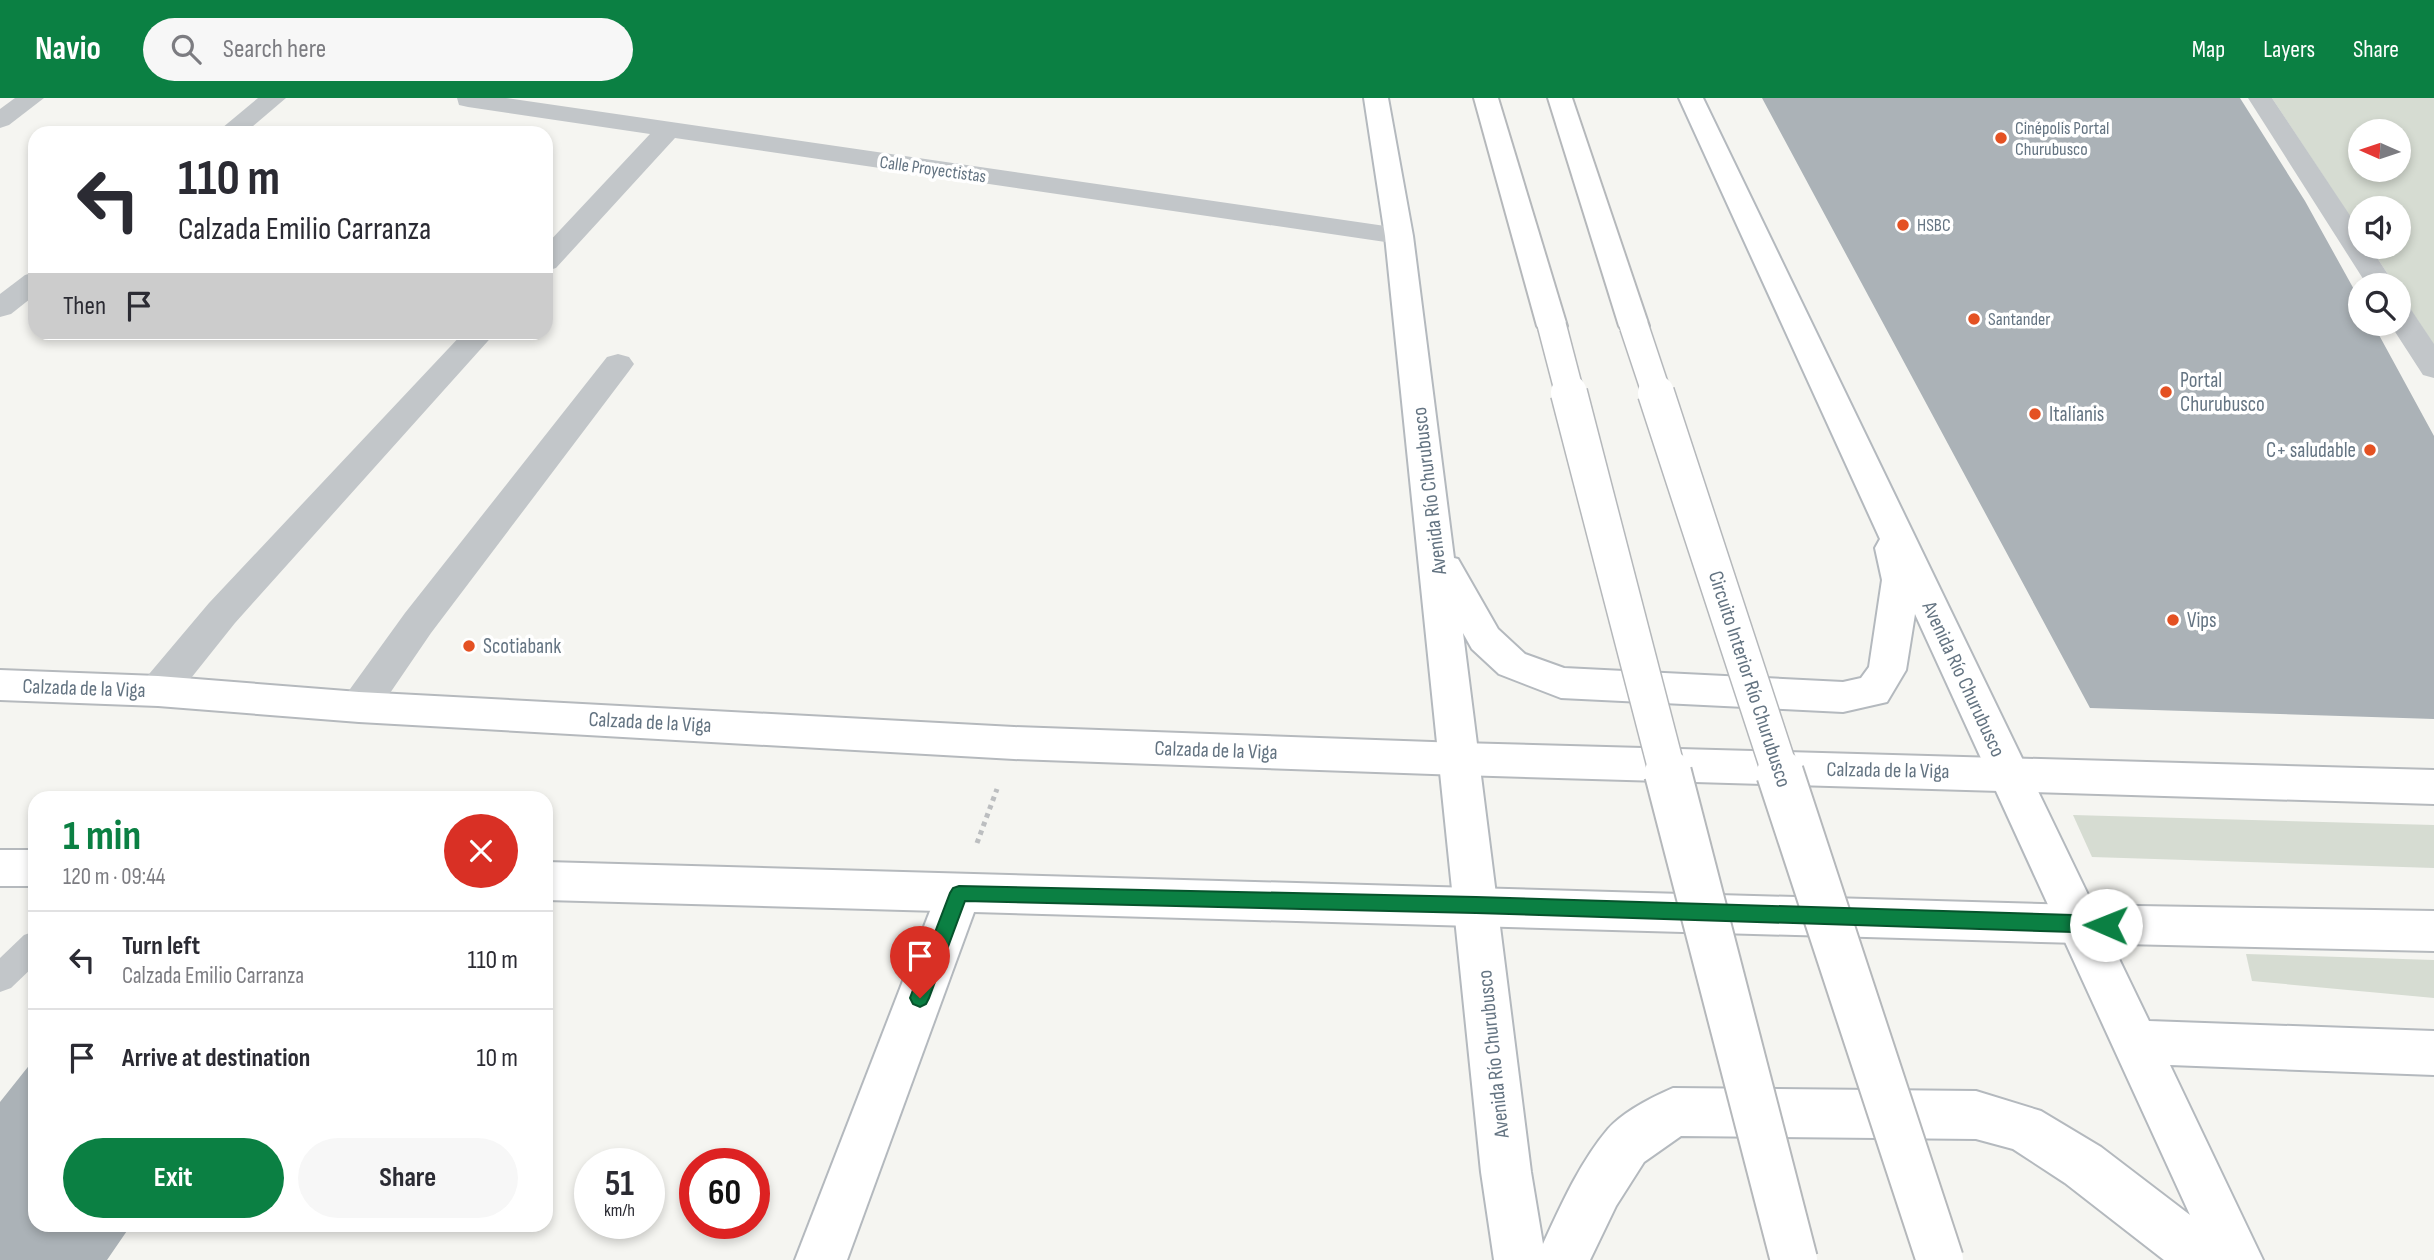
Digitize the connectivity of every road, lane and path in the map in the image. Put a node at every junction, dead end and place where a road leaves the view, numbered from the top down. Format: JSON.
{"nodes":[{"id":1,"x":32,"y":98,"type":"edge"},
{"id":2,"x":274,"y":98,"type":"edge"},
{"id":3,"x":1376,"y":98,"type":"edge"},
{"id":4,"x":1486,"y":98,"type":"edge"},
{"id":5,"x":1560,"y":98,"type":"edge"},
{"id":6,"x":1690,"y":98,"type":"edge"},
{"id":7,"x":2260,"y":98,"type":"edge"},
{"id":8,"x":468,"y":100,"type":"dead end"},
{"id":9,"x":0,"y":120,"type":"edge"},
{"id":10,"x":238,"y":126,"type":"edge"},
{"id":11,"x":668,"y":130,"type":"junction"},
{"id":12,"x":1399,"y":236,"type":"junction"},
{"id":13,"x":553,"y":254,"type":"edge"},
{"id":14,"x":2373,"y":273,"type":"edge"},
{"id":15,"x":28,"y":286,"type":"edge"},
{"id":16,"x":0,"y":308,"type":"edge"},
{"id":17,"x":2411,"y":333,"type":"edge"},
{"id":18,"x":474,"y":340,"type":"edge"},
{"id":19,"x":618,"y":364,"type":"dead end"},
{"id":20,"x":2434,"y":368,"type":"edge"},
{"id":21,"x":1887,"y":513,"type":"junction"},
{"id":22,"x":1437,"y":554,"type":"junction"},
{"id":23,"x":0,"y":685,"type":"edge"},
{"id":24,"x":158,"y":691,"type":"junction"},
{"id":25,"x":359,"y":707,"type":"junction"},
{"id":26,"x":1014,"y":743,"type":"junction"},
{"id":27,"x":1460,"y":759,"type":"junction"},
{"id":28,"x":2009,"y":773,"type":"junction"},
{"id":29,"x":2434,"y":787,"type":"edge"},
{"id":30,"x":0,"y":868,"type":"edge"},
{"id":31,"x":28,"y":868,"type":"edge"},
{"id":32,"x":553,"y":881,"type":"edge"},
{"id":33,"x":959,"y":893,"type":"junction"},
{"id":34,"x":1476,"y":905,"type":"junction"},
{"id":35,"x":2078,"y":924,"type":"junction"},
{"id":36,"x":2434,"y":931,"type":"edge"},
{"id":37,"x":28,"y":952,"type":"edge"},
{"id":38,"x":0,"y":978,"type":"edge"},
{"id":39,"x":2134,"y":1042,"type":"junction"},
{"id":40,"x":2434,"y":1053,"type":"edge"},
{"id":41,"x":821,"y":1260,"type":"edge"},
{"id":42,"x":1520,"y":1260,"type":"edge"},
{"id":43,"x":1563,"y":1260,"type":"edge"},
{"id":44,"x":1794,"y":1260,"type":"edge"},
{"id":45,"x":1940,"y":1260,"type":"edge"},
{"id":46,"x":2206,"y":1260,"type":"edge"},
{"id":47,"x":2237,"y":1260,"type":"edge"}],
"edges":[{"from":1,"to":9,"type":"street"},
{"from":2,"to":10,"type":"street"},
{"from":3,"to":12,"type":"main road","name":"Avenida Río Churubusco"},
{"from":4,"to":44,"type":"main road","bridge":true},
{"from":5,"to":45,"type":"main road","name":"Circuito Interior Río Churubusco","bridge":true},
{"from":6,"to":21,"type":"main road","name":"Avenida Río Churubusco"},
{"from":7,"to":14,"type":"street"},
{"from":8,"to":11,"type":"street","name":"Calle Proyectistas"},
{"from":11,"to":12,"type":"street","name":"Calle Proyectistas"},
{"from":11,"to":13,"type":"street"},
{"from":12,"to":22,"type":"main road","name":"Avenida Río Churubusco"},
{"from":15,"to":16,"type":"street"},
{"from":17,"to":20,"type":"street"},
{"from":18,"to":24,"type":"street"},
{"from":19,"to":25,"type":"street"},
{"from":21,"to":22,"type":"main road"},
{"from":21,"to":28,"type":"main road","name":"Avenida Río Churubusco"},
{"from":22,"to":27,"type":"main road","name":"Avenida Río Churubusco"},
{"from":23,"to":24,"type":"main road","name":"Calzada de la Viga"},
{"from":24,"to":25,"type":"main road","name":"Calzada de la Viga"},
{"from":25,"to":26,"type":"main road","name":"Calzada de la Viga"},
{"from":26,"to":27,"type":"main road","name":"Calzada de la Viga"},
{"from":26,"to":33,"type":"path"},
{"from":27,"to":28,"type":"main road","name":"Calzada de la Viga"},
{"from":27,"to":34,"type":"main road","name":"Avenida Río Churubusco"},
{"from":28,"to":29,"type":"main road","name":"Calzada de la Viga"},
{"from":28,"to":35,"type":"main road","name":"Avenida Río Churubusco"},
{"from":30,"to":31,"type":"main road"},
{"from":32,"to":33,"type":"main road"},
{"from":33,"to":34,"type":"main road"},
{"from":33,"to":41,"type":"main road"},
{"from":34,"to":35,"type":"main road"},
{"from":34,"to":42,"type":"main road","name":"Avenida Río Churubusco"},
{"from":35,"to":36,"type":"main road"},
{"from":35,"to":39,"type":"main road","name":"Avenida Río Churubusco"},
{"from":37,"to":38,"type":"lane"},
{"from":39,"to":40,"type":"main road"},
{"from":39,"to":47,"type":"main road","name":"Avenida Río Churubusco"},
{"from":43,"to":46,"type":"main road"}]}
